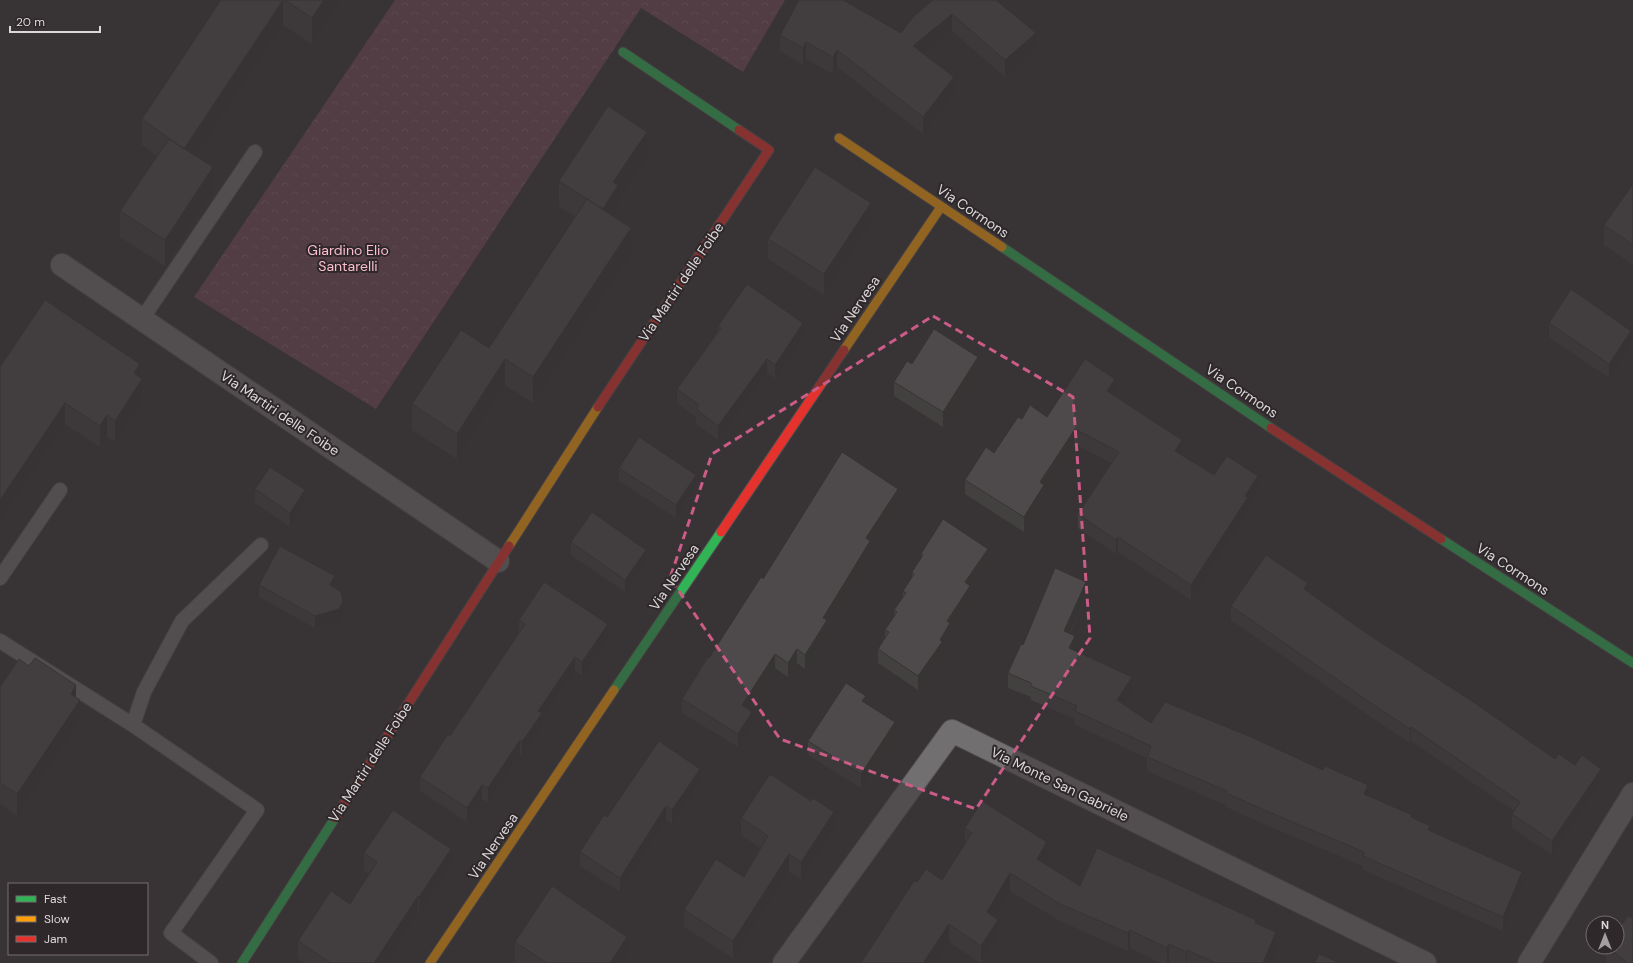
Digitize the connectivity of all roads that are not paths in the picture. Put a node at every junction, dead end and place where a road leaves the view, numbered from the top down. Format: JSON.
{"nodes":[{"id":1,"x":623,"y":52,"type":"dead end"},
{"id":2,"x":839,"y":138,"type":"dead end"},
{"id":3,"x":255,"y":152,"type":"dead end"},
{"id":4,"x":941,"y":207,"type":"junction"},
{"id":5,"x":62,"y":265,"type":"dead end"},
{"id":6,"x":142,"y":319,"type":"junction"},
{"id":7,"x":60,"y":490,"type":"dead end"},
{"id":8,"x":261,"y":545,"type":"dead end"},
{"id":9,"x":498,"y":561,"type":"junction"},
{"id":10,"x":0,"y":578,"type":"edge"},
{"id":11,"x":0,"y":641,"type":"edge"},
{"id":12,"x":1633,"y":663,"type":"edge"},
{"id":13,"x":133,"y":725,"type":"junction"},
{"id":14,"x":1633,"y":794,"type":"edge"},
{"id":15,"x":211,"y":963,"type":"edge"},
{"id":16,"x":242,"y":963,"type":"edge"},
{"id":17,"x":430,"y":963,"type":"edge"},
{"id":18,"x":784,"y":963,"type":"edge"},
{"id":19,"x":1425,"y":963,"type":"edge"},
{"id":20,"x":1529,"y":963,"type":"edge"}],
"edges":[{"from":1,"to":9,"type":"street","name":"Via Martiri delle Foibe"},
{"from":2,"to":4,"type":"street","name":"Via Cormons"},
{"from":3,"to":6,"type":"lane"},
{"from":4,"to":12,"type":"street","name":"Via Cormons"},
{"from":4,"to":17,"type":"street","name":"Via Nervesa"},
{"from":5,"to":6,"type":"street","name":"Via Martiri delle Foibe"},
{"from":6,"to":9,"type":"street","name":"Via Martiri delle Foibe"},
{"from":7,"to":10,"type":"lane"},
{"from":8,"to":13,"type":"lane"},
{"from":9,"to":16,"type":"street","name":"Via Martiri delle Foibe"},
{"from":11,"to":13,"type":"lane"},
{"from":13,"to":15,"type":"lane"},
{"from":14,"to":20,"type":"street"},
{"from":18,"to":19,"type":"street","name":"Via Monte San Gabriele"}]}
